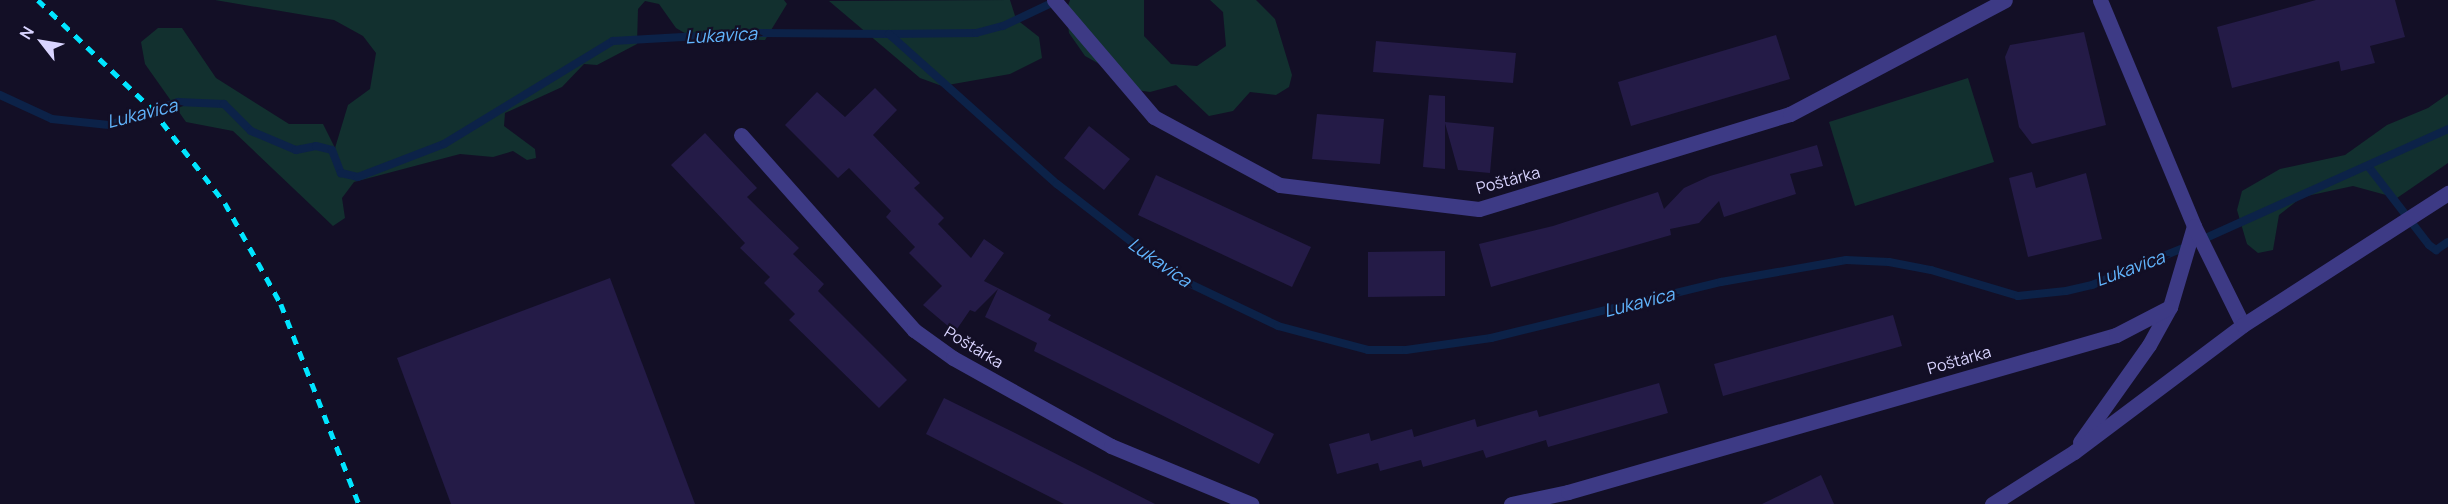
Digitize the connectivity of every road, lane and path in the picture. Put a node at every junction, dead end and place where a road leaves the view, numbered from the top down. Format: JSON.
{"nodes":[{"id":1,"x":1054,"y":0,"type":"edge"},
{"id":2,"x":2005,"y":0,"type":"edge"},
{"id":3,"x":2100,"y":0,"type":"edge"},
{"id":4,"x":741,"y":135,"type":"dead end"},
{"id":5,"x":2448,"y":193,"type":"edge"},
{"id":6,"x":2194,"y":226,"type":"junction"},
{"id":7,"x":2170,"y":307,"type":"junction"},
{"id":8,"x":2243,"y":325,"type":"junction"},
{"id":9,"x":2074,"y":452,"type":"junction"},
{"id":10,"x":1251,"y":504,"type":"edge"},
{"id":11,"x":1511,"y":504,"type":"edge"},
{"id":12,"x":1992,"y":504,"type":"edge"}],
"edges":[{"from":1,"to":2,"type":"street","name":"Poštárka"},
{"from":3,"to":6,"type":"street"},
{"from":4,"to":10,"type":"street","name":"Poštárka"},
{"from":5,"to":8,"type":"street"},
{"from":6,"to":7,"type":"street"},
{"from":6,"to":8,"type":"street"},
{"from":7,"to":9,"type":"street"},
{"from":7,"to":11,"type":"street","name":"Poštárka"},
{"from":8,"to":9,"type":"street"},
{"from":9,"to":12,"type":"street"}]}
